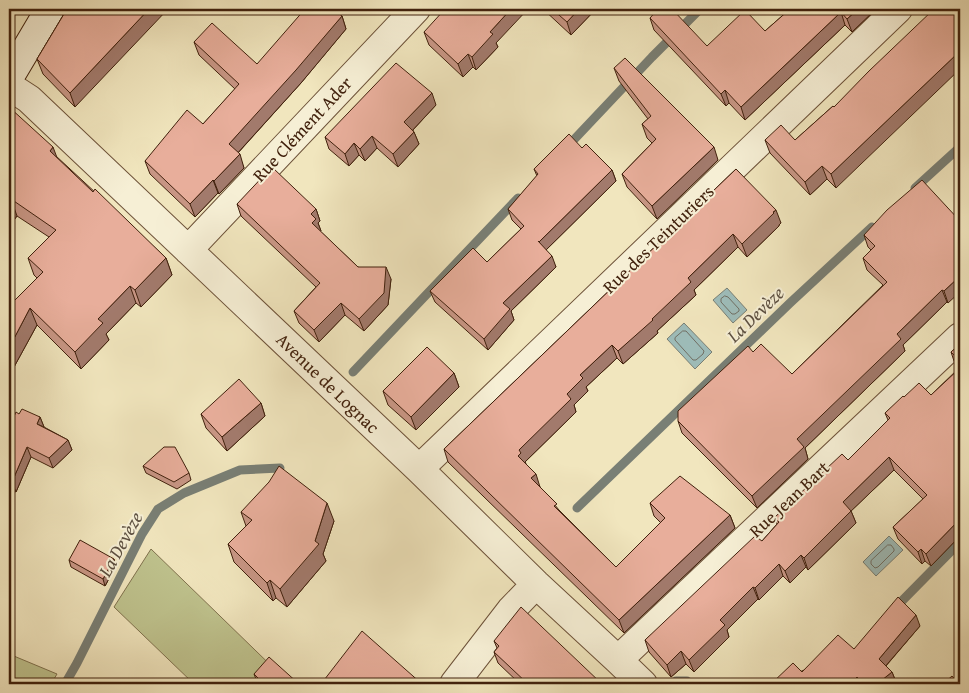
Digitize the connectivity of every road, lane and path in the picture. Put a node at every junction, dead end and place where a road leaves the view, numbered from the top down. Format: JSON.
{"nodes":[{"id":1,"x":50,"y":9,"type":"edge"},
{"id":2,"x":416,"y":9,"type":"edge"},
{"id":3,"x":898,"y":9,"type":"edge"},
{"id":4,"x":11,"y":70,"type":"edge"},
{"id":5,"x":188,"y":250,"type":"junction"},
{"id":6,"x":960,"y":337,"type":"edge"},
{"id":7,"x":419,"y":469,"type":"junction"},
{"id":8,"x":536,"y":584,"type":"junction"},
{"id":9,"x":618,"y":660,"type":"junction"},
{"id":10,"x":454,"y":684,"type":"edge"},
{"id":11,"x":643,"y":684,"type":"edge"}],
"edges":[{"from":1,"to":4,"type":"street"},
{"from":2,"to":5,"type":"street","name":"Rue Clément Ader"},
{"from":3,"to":7,"type":"street","name":"Rue des Teinturiers"},
{"from":4,"to":5,"type":"street","name":"Avenue de Lognac"},
{"from":5,"to":7,"type":"street","name":"Avenue de Lognac"},
{"from":6,"to":9,"type":"street","name":"Rue Jean Bart"},
{"from":7,"to":8,"type":"street","name":"Avenue de Lognac"},
{"from":8,"to":9,"type":"street","name":"Avenue de Lognac"},
{"from":8,"to":10,"type":"street"},
{"from":9,"to":11,"type":"street","name":"Avenue de Lognac"}]}
